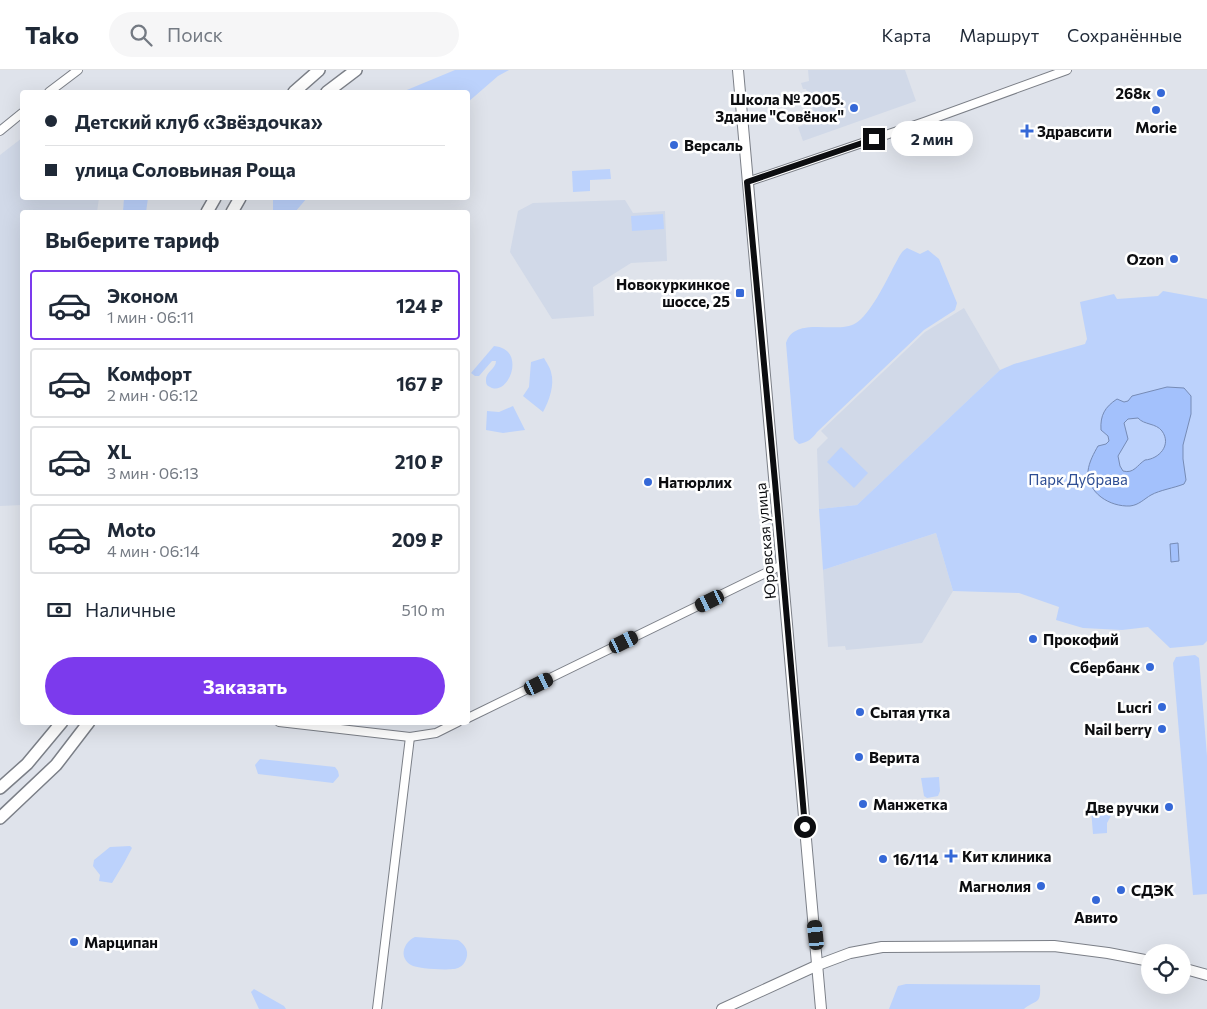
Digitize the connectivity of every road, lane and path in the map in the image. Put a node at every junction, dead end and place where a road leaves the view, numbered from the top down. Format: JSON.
{"nodes":[{"id":1,"x":78,"y":70,"type":"edge"},
{"id":2,"x":319,"y":70,"type":"edge"},
{"id":3,"x":356,"y":70,"type":"edge"},
{"id":4,"x":738,"y":70,"type":"edge"},
{"id":5,"x":1067,"y":70,"type":"edge"},
{"id":6,"x":52,"y":90,"type":"edge"},
{"id":7,"x":296,"y":90,"type":"edge"},
{"id":8,"x":330,"y":90,"type":"edge"},
{"id":9,"x":20,"y":115,"type":"edge"},
{"id":10,"x":0,"y":131,"type":"edge"},
{"id":11,"x":747,"y":182,"type":"junction"},
{"id":12,"x":782,"y":565,"type":"junction"},
{"id":13,"x":470,"y":717,"type":"edge"},
{"id":14,"x":60,"y":725,"type":"edge"},
{"id":15,"x":87,"y":725,"type":"edge"},
{"id":16,"x":305,"y":725,"type":"edge"},
{"id":17,"x":452,"y":725,"type":"edge"},
{"id":18,"x":410,"y":737,"type":"junction"},
{"id":19,"x":0,"y":788,"type":"edge"},
{"id":20,"x":0,"y":818,"type":"edge"},
{"id":21,"x":1141,"y":959,"type":"edge"},
{"id":22,"x":818,"y":965,"type":"junction"},
{"id":23,"x":1191,"y":971,"type":"edge"},
{"id":24,"x":1207,"y":975,"type":"edge"},
{"id":25,"x":378,"y":1009,"type":"edge"},
{"id":26,"x":722,"y":1009,"type":"edge"},
{"id":27,"x":821,"y":1009,"type":"edge"}],
"edges":[{"from":1,"to":6,"type":"street"},
{"from":2,"to":7,"type":"main road"},
{"from":3,"to":8,"type":"main road"},
{"from":4,"to":11,"type":"street","name":"Юровская улица"},
{"from":5,"to":11,"type":"street"},
{"from":9,"to":10,"type":"street"},
{"from":11,"to":12,"type":"street","name":"Юровская улица"},
{"from":12,"to":13,"type":"street"},
{"from":12,"to":22,"type":"street","name":"Юровская улица"},
{"from":14,"to":19,"type":"main road"},
{"from":15,"to":20,"type":"main road"},
{"from":16,"to":18,"type":"street"},
{"from":17,"to":18,"type":"street"},
{"from":18,"to":25,"type":"street"},
{"from":21,"to":22,"type":"street"},
{"from":22,"to":26,"type":"street"},
{"from":22,"to":27,"type":"street","name":"Юровская улица"},
{"from":23,"to":24,"type":"street"}]}
